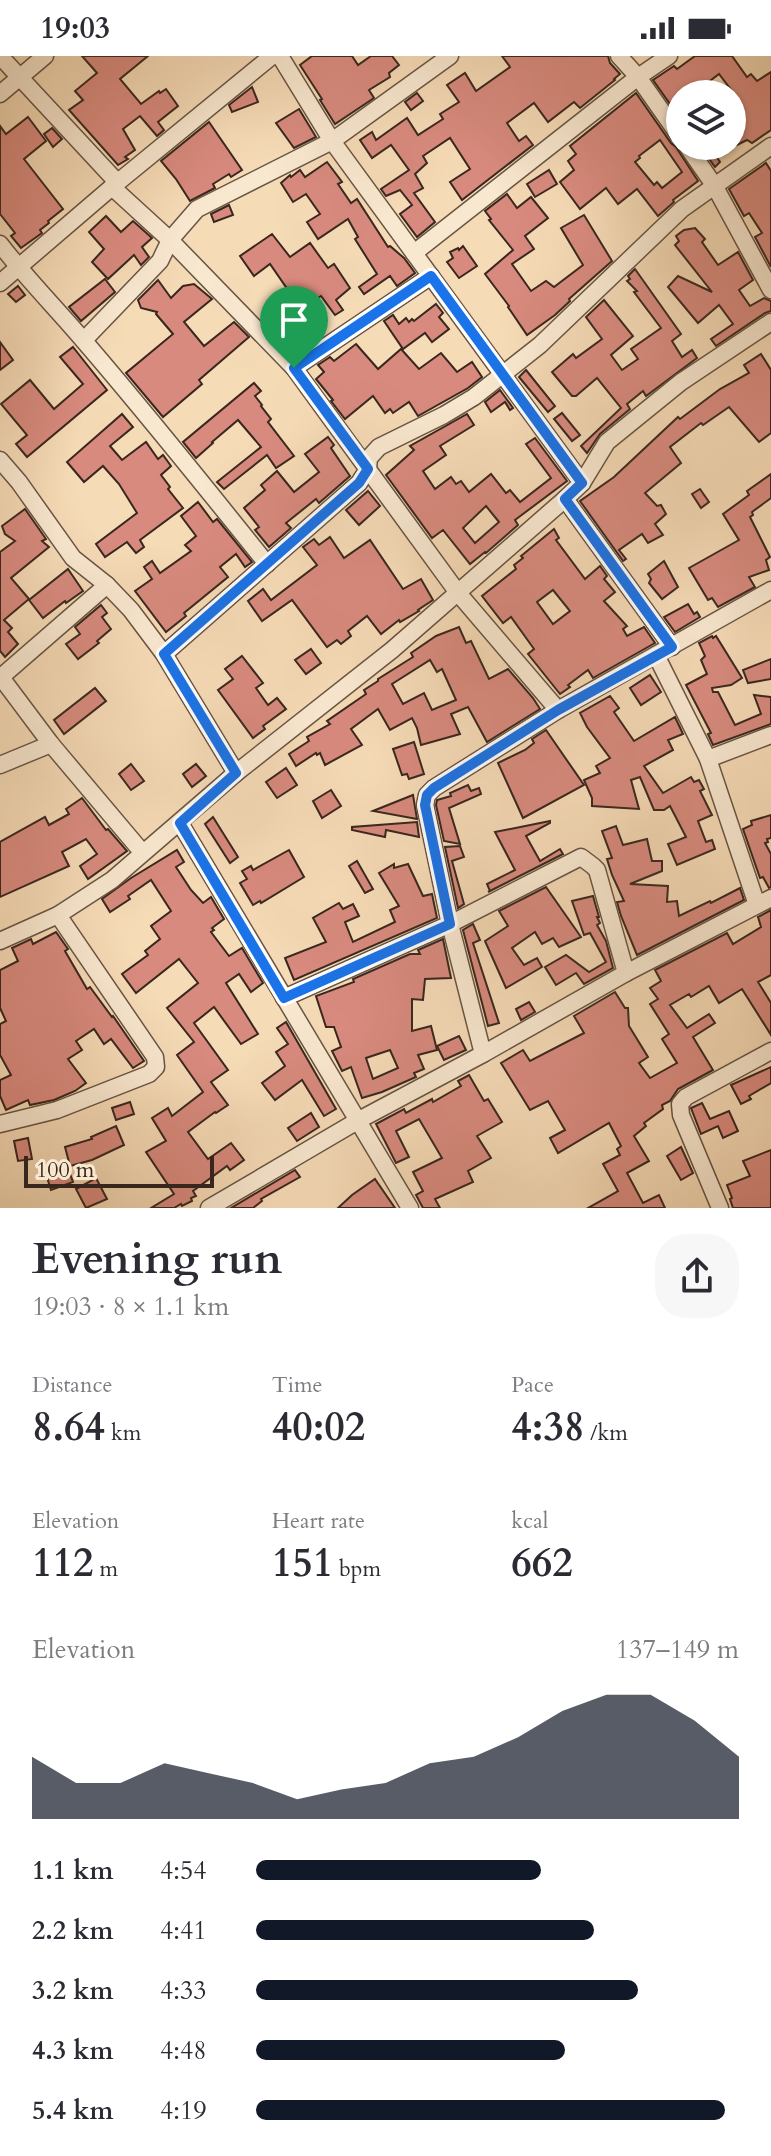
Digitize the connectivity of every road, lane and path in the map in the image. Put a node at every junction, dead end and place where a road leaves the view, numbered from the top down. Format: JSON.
{"nodes":[{"id":1,"x":0,"y":56,"type":"edge"},
{"id":2,"x":45,"y":56,"type":"edge"},
{"id":3,"x":272,"y":56,"type":"edge"},
{"id":4,"x":280,"y":56,"type":"edge"},
{"id":5,"x":450,"y":56,"type":"edge"},
{"id":6,"x":619,"y":56,"type":"edge"},
{"id":7,"x":669,"y":56,"type":"edge"},
{"id":8,"x":638,"y":77,"type":"junction"},
{"id":9,"x":20,"y":78,"type":"junction"},
{"id":10,"x":0,"y":94,"type":"edge"},
{"id":11,"x":666,"y":117,"type":"edge"},
{"id":12,"x":332,"y":141,"type":"junction"},
{"id":13,"x":771,"y":146,"type":"edge"},
{"id":14,"x":697,"y":160,"type":"edge"},
{"id":15,"x":114,"y":184,"type":"junction"},
{"id":16,"x":714,"y":185,"type":"junction"},
{"id":17,"x":170,"y":240,"type":"junction"},
{"id":18,"x":0,"y":244,"type":"edge"},
{"id":19,"x":414,"y":253,"type":"junction"},
{"id":20,"x":18,"y":267,"type":"junction"},
{"id":21,"x":431,"y":276,"type":"junction"},
{"id":22,"x":0,"y":283,"type":"edge"},
{"id":23,"x":771,"y":290,"type":"edge"},
{"id":24,"x":771,"y":322,"type":"edge"},
{"id":25,"x":84,"y":340,"type":"junction"},
{"id":26,"x":294,"y":368,"type":"junction"},
{"id":27,"x":503,"y":374,"type":"junction"},
{"id":28,"x":0,"y":460,"type":"edge"},
{"id":29,"x":368,"y":469,"type":"junction"},
{"id":30,"x":582,"y":483,"type":"junction"},
{"id":31,"x":565,"y":499,"type":"junction"},
{"id":32,"x":267,"y":564,"type":"junction"},
{"id":33,"x":107,"y":585,"type":"junction"},
{"id":34,"x":771,"y":590,"type":"edge"},
{"id":35,"x":458,"y":593,"type":"junction"},
{"id":36,"x":672,"y":647,"type":"junction"},
{"id":37,"x":164,"y":654,"type":"junction"},
{"id":38,"x":656,"y":655,"type":"junction"},
{"id":39,"x":0,"y":676,"type":"edge"},
{"id":40,"x":558,"y":710,"type":"junction"},
{"id":41,"x":771,"y":735,"type":"edge"},
{"id":42,"x":51,"y":744,"type":"junction"},
{"id":43,"x":708,"y":759,"type":"junction"},
{"id":44,"x":0,"y":765,"type":"edge"},
{"id":45,"x":236,"y":773,"type":"junction"},
{"id":46,"x":180,"y":823,"type":"junction"},
{"id":47,"x":142,"y":852,"type":"junction"},
{"id":48,"x":764,"y":902,"type":"edge"},
{"id":49,"x":58,"y":915,"type":"junction"},
{"id":50,"x":450,"y":924,"type":"junction"},
{"id":51,"x":0,"y":941,"type":"edge"},
{"id":52,"x":626,"y":973,"type":"junction"},
{"id":53,"x":284,"y":998,"type":"junction"},
{"id":54,"x":771,"y":1051,"type":"edge"},
{"id":55,"x":483,"y":1054,"type":"junction"},
{"id":56,"x":359,"y":1120,"type":"junction"},
{"id":57,"x":0,"y":1124,"type":"edge"},
{"id":58,"x":211,"y":1208,"type":"edge"},
{"id":59,"x":410,"y":1208,"type":"edge"},
{"id":60,"x":720,"y":1208,"type":"edge"}],
"edges":[{"from":1,"to":9,"type":"street"},
{"from":2,"to":9,"type":"street"},
{"from":3,"to":15,"type":"street"},
{"from":4,"to":12,"type":"street"},
{"from":5,"to":12,"type":"street"},
{"from":6,"to":8,"type":"street"},
{"from":7,"to":8,"type":"street"},
{"from":8,"to":11,"type":"street"},
{"from":8,"to":19,"type":"street"},
{"from":9,"to":10,"type":"street"},
{"from":9,"to":15,"type":"street"},
{"from":12,"to":17,"type":"street"},
{"from":12,"to":19,"type":"street"},
{"from":13,"to":16,"type":"street"},
{"from":14,"to":16,"type":"street"},
{"from":15,"to":17,"type":"street"},
{"from":15,"to":20,"type":"street"},
{"from":16,"to":23,"type":"street"},
{"from":16,"to":27,"type":"street"},
{"from":17,"to":25,"type":"street"},
{"from":17,"to":26,"type":"street"},
{"from":18,"to":20,"type":"street"},
{"from":19,"to":21,"type":"street"},
{"from":20,"to":22,"type":"street"},
{"from":20,"to":25,"type":"street"},
{"from":21,"to":26,"type":"street"},
{"from":21,"to":27,"type":"street"},
{"from":24,"to":30,"type":"street"},
{"from":25,"to":32,"type":"street"},
{"from":26,"to":29,"type":"street"},
{"from":27,"to":29,"type":"street"},
{"from":27,"to":30,"type":"street"},
{"from":28,"to":33,"type":"street"},
{"from":29,"to":32,"type":"street"},
{"from":29,"to":35,"type":"street"},
{"from":30,"to":31,"type":"street"},
{"from":31,"to":35,"type":"street"},
{"from":31,"to":36,"type":"street"},
{"from":32,"to":37,"type":"street"},
{"from":33,"to":37,"type":"street"},
{"from":33,"to":39,"type":"street"},
{"from":34,"to":36,"type":"street"},
{"from":35,"to":40,"type":"street"},
{"from":35,"to":45,"type":"street"},
{"from":36,"to":38,"type":"street"},
{"from":37,"to":45,"type":"street"},
{"from":38,"to":40,"type":"street"},
{"from":38,"to":43,"type":"street"},
{"from":39,"to":42,"type":"street"},
{"from":40,"to":50,"type":"street"},
{"from":41,"to":43,"type":"street"},
{"from":42,"to":44,"type":"street"},
{"from":42,"to":47,"type":"street"},
{"from":43,"to":48,"type":"street"},
{"from":45,"to":46,"type":"street"},
{"from":46,"to":47,"type":"street"},
{"from":46,"to":53,"type":"street"},
{"from":47,"to":49,"type":"street"},
{"from":48,"to":52,"type":"street"},
{"from":49,"to":51,"type":"street"},
{"from":49,"to":57,"type":"street"},
{"from":50,"to":52,"type":"street"},
{"from":50,"to":53,"type":"street"},
{"from":50,"to":55,"type":"street"},
{"from":52,"to":55,"type":"street"},
{"from":53,"to":56,"type":"street"},
{"from":54,"to":60,"type":"street"},
{"from":55,"to":56,"type":"street"},
{"from":56,"to":58,"type":"street"},
{"from":56,"to":59,"type":"street"}]}
